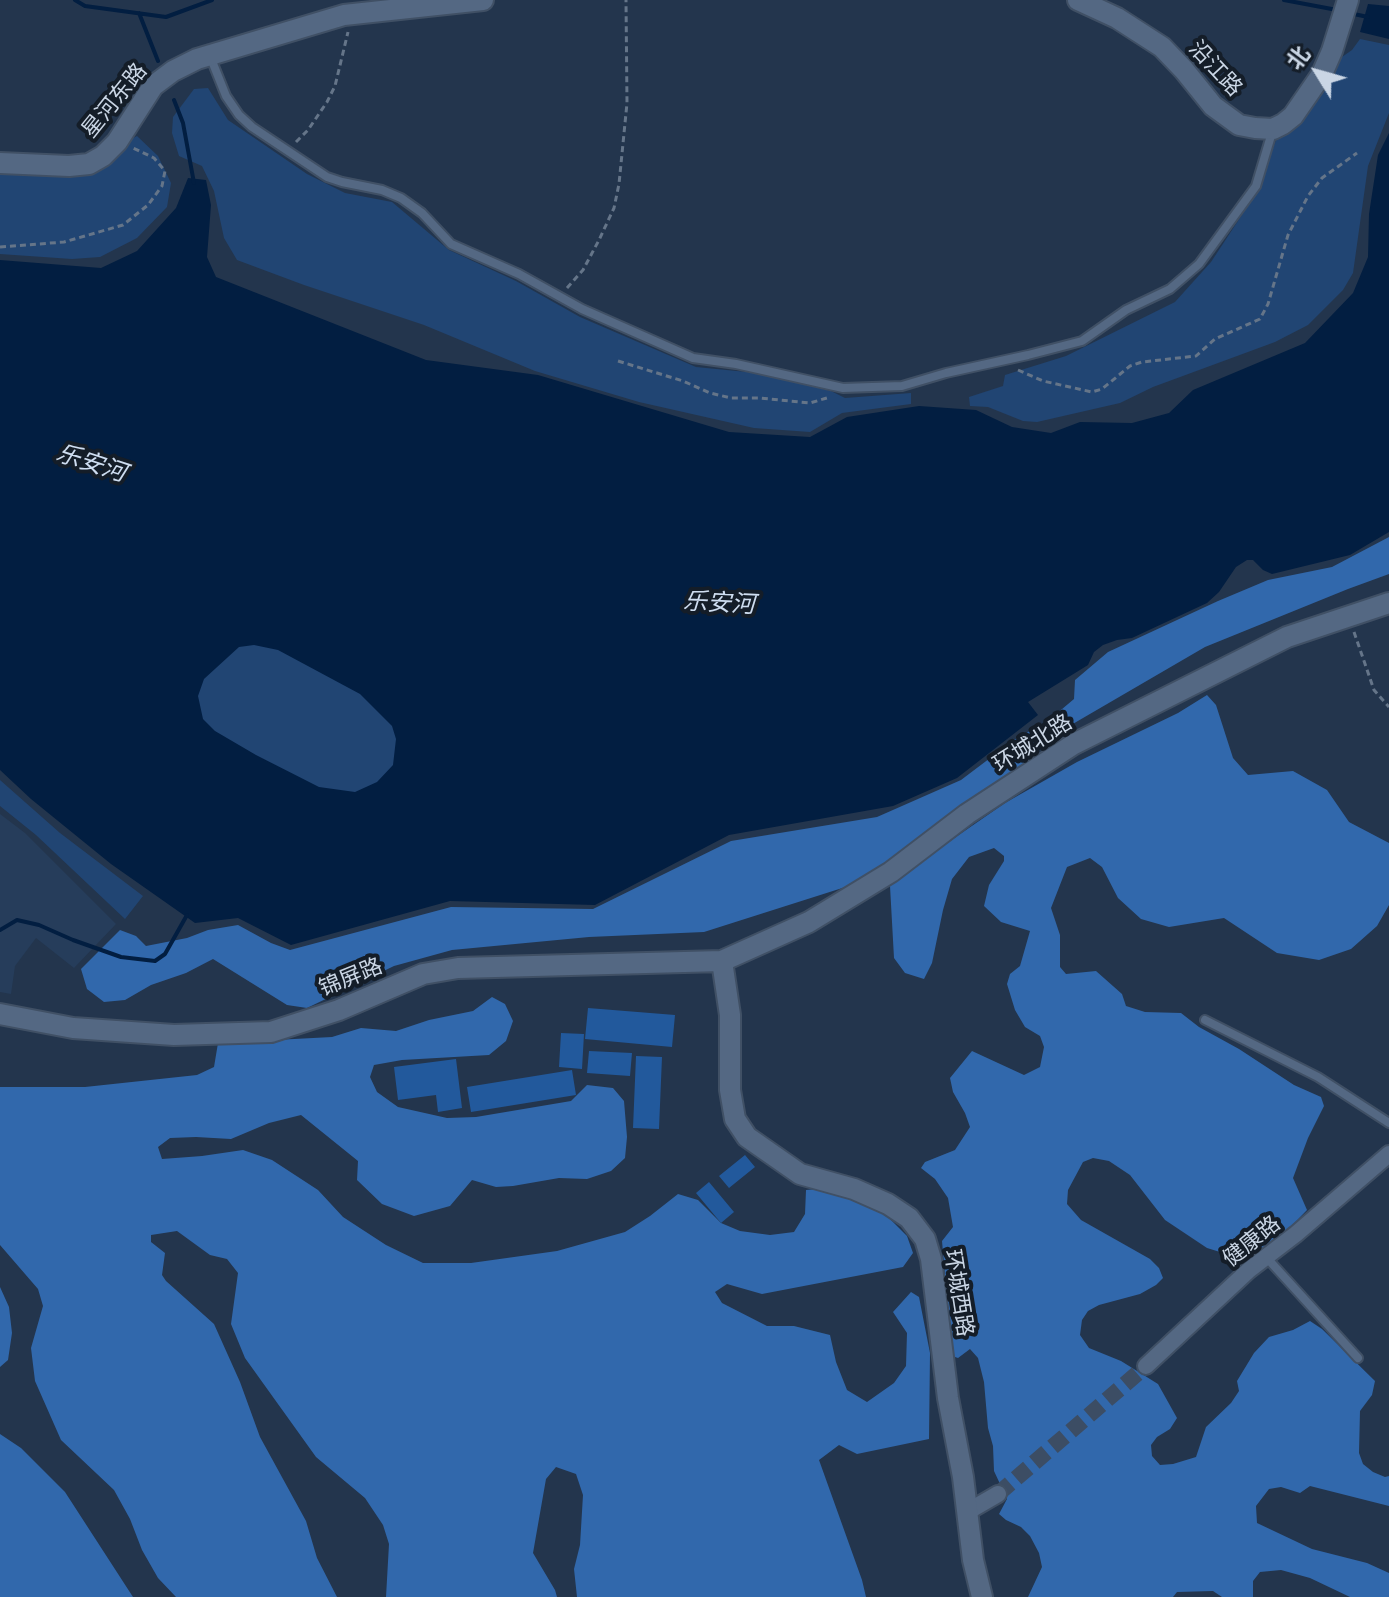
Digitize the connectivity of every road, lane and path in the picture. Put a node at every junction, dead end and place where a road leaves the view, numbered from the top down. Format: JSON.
{"nodes":[{"id":1,"x":483,"y":0,"type":"edge"},
{"id":2,"x":626,"y":0,"type":"edge"},
{"id":3,"x":1078,"y":0,"type":"edge"},
{"id":4,"x":402,"y":4,"type":"edge"},
{"id":5,"x":1346,"y":8,"type":"edge"},
{"id":6,"x":353,"y":14,"type":"junction"},
{"id":7,"x":210,"y":55,"type":"junction"},
{"id":8,"x":1273,"y":129,"type":"junction"},
{"id":9,"x":130,"y":146,"type":"dead end"},
{"id":10,"x":288,"y":151,"type":"junction"},
{"id":11,"x":1357,"y":153,"type":"dead end"},
{"id":12,"x":0,"y":163,"type":"edge"},
{"id":13,"x":0,"y":247,"type":"edge"},
{"id":14,"x":559,"y":297,"type":"junction"},
{"id":15,"x":618,"y":361,"type":"dead end"},
{"id":16,"x":1000,"y":361,"type":"junction"},
{"id":17,"x":843,"y":388,"type":"junction"},
{"id":18,"x":1389,"y":603,"type":"edge"},
{"id":19,"x":1349,"y":617,"type":"junction"},
{"id":20,"x":1389,"y":707,"type":"edge"},
{"id":21,"x":722,"y":961,"type":"junction"},
{"id":22,"x":0,"y":1014,"type":"edge"},
{"id":23,"x":1205,"y":1020,"type":"dead end"},
{"id":24,"x":1389,"y":1123,"type":"edge"},
{"id":25,"x":1389,"y":1154,"type":"edge"},
{"id":26,"x":1266,"y":1257,"type":"junction"},
{"id":27,"x":1358,"y":1358,"type":"dead end"},
{"id":28,"x":1146,"y":1366,"type":"tunnel mouth"},
{"id":29,"x":998,"y":1494,"type":"tunnel mouth"},
{"id":30,"x":967,"y":1512,"type":"junction"},
{"id":31,"x":982,"y":1597,"type":"edge"}],
"edges":[{"from":1,"to":4,"type":"street"},
{"from":2,"to":14,"type":"path"},
{"from":3,"to":8,"type":"street","name":"沿江路"},
{"from":4,"to":6,"type":"street","name":"星河东路"},
{"from":5,"to":8,"type":"street"},
{"from":6,"to":7,"type":"street","name":"星河东路"},
{"from":6,"to":10,"type":"path"},
{"from":7,"to":10,"type":"lane"},
{"from":7,"to":12,"type":"street","name":"星河东路"},
{"from":8,"to":16,"type":"lane"},
{"from":9,"to":13,"type":"path"},
{"from":10,"to":14,"type":"lane"},
{"from":11,"to":16,"type":"path"},
{"from":14,"to":17,"type":"lane"},
{"from":15,"to":17,"type":"path"},
{"from":16,"to":17,"type":"lane"},
{"from":18,"to":19,"type":"street","name":"环城北路"},
{"from":19,"to":20,"type":"path"},
{"from":19,"to":21,"type":"street","name":"环城北路"},
{"from":21,"to":22,"type":"street","name":"锦屏路"},
{"from":21,"to":30,"type":"street","name":"环城西路"},
{"from":23,"to":24,"type":"lane"},
{"from":25,"to":26,"type":"street","name":"健康路"},
{"from":26,"to":27,"type":"lane"},
{"from":26,"to":28,"type":"street","name":"健康路"},
{"from":29,"to":30,"type":"street"},
{"from":30,"to":31,"type":"street","name":"环城西路"}]}
